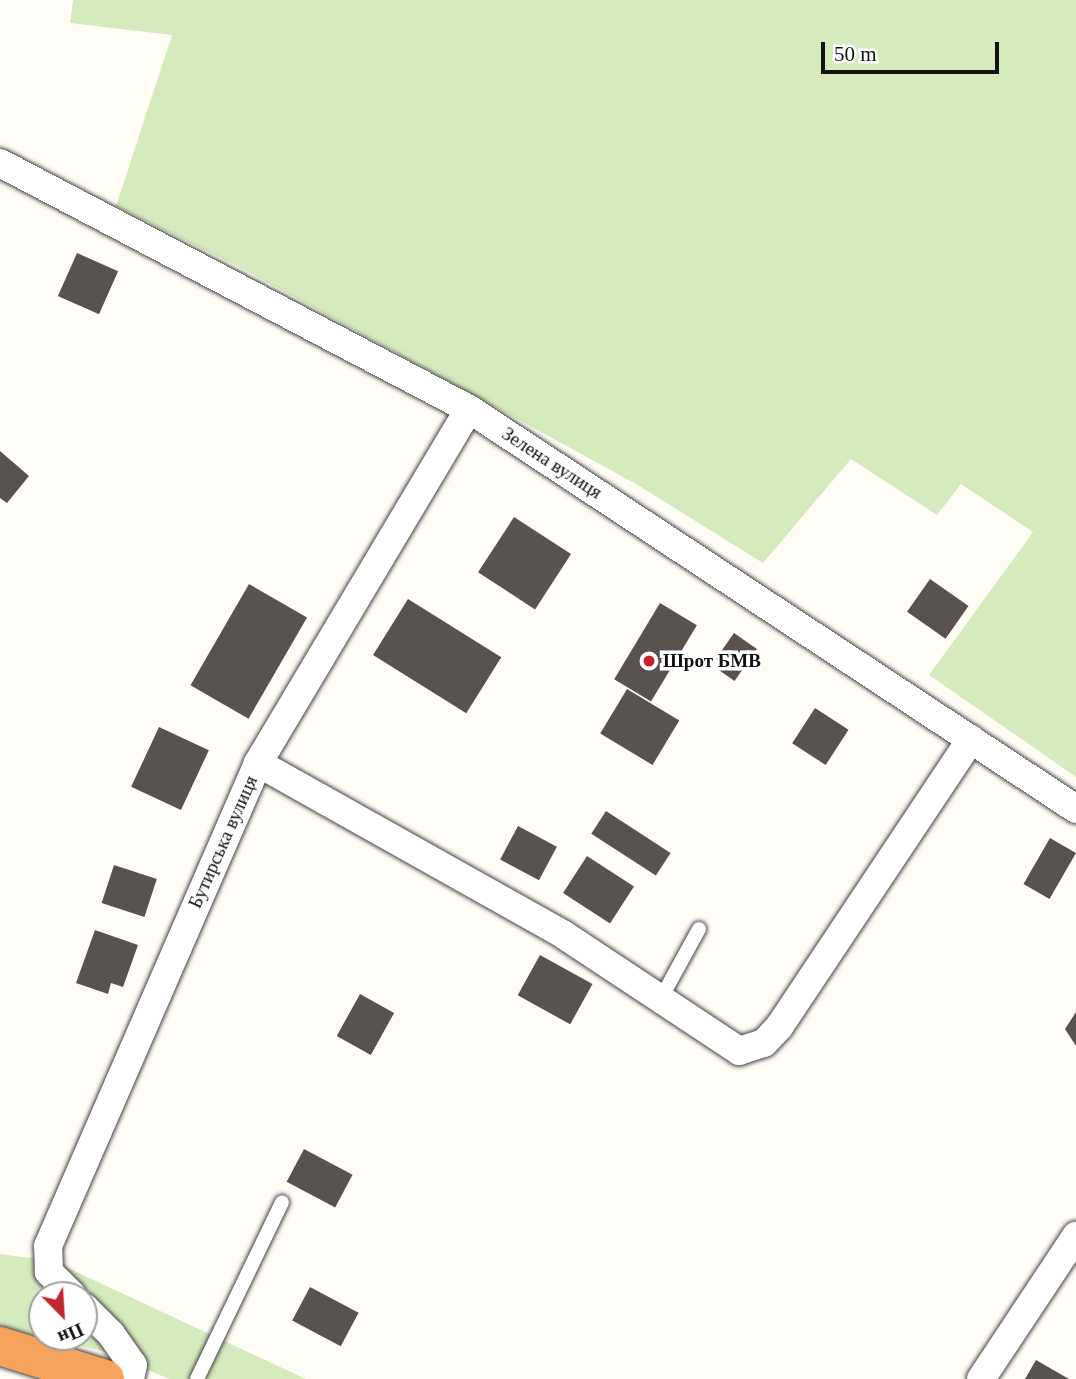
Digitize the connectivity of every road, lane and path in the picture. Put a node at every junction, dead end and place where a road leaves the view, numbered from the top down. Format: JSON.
{"nodes":[{"id":1,"x":0,"y":163,"type":"edge"},
{"id":2,"x":469,"y":409,"type":"junction"},
{"id":3,"x":971,"y":739,"type":"junction"},
{"id":4,"x":258,"y":763,"type":"junction"},
{"id":5,"x":1076,"y":809,"type":"edge"},
{"id":6,"x":699,"y":929,"type":"dead end"},
{"id":7,"x":660,"y":1000,"type":"junction"},
{"id":8,"x":282,"y":1202,"type":"dead end"},
{"id":9,"x":1076,"y":1236,"type":"edge"},
{"id":10,"x":58,"y":1281,"type":"edge"},
{"id":11,"x":98,"y":1321,"type":"edge"},
{"id":12,"x":0,"y":1346,"type":"edge"},
{"id":13,"x":105,"y":1379,"type":"edge"},
{"id":14,"x":130,"y":1379,"type":"edge"},
{"id":15,"x":197,"y":1379,"type":"edge"},
{"id":16,"x":981,"y":1379,"type":"edge"}],
"edges":[{"from":1,"to":2,"type":"street","name":"Зелена вулиця"},
{"from":2,"to":3,"type":"street","name":"Зелена вулиця"},
{"from":2,"to":4,"type":"street","name":"Бутирська вулиця"},
{"from":3,"to":5,"type":"street","name":"Зелена вулиця"},
{"from":3,"to":7,"type":"street"},
{"from":4,"to":7,"type":"street"},
{"from":4,"to":10,"type":"street","name":"Бутирська вулиця"},
{"from":6,"to":7,"type":"lane"},
{"from":8,"to":15,"type":"lane"},
{"from":9,"to":16,"type":"street"},
{"from":11,"to":14,"type":"street"},
{"from":12,"to":13,"type":"highway"}]}
